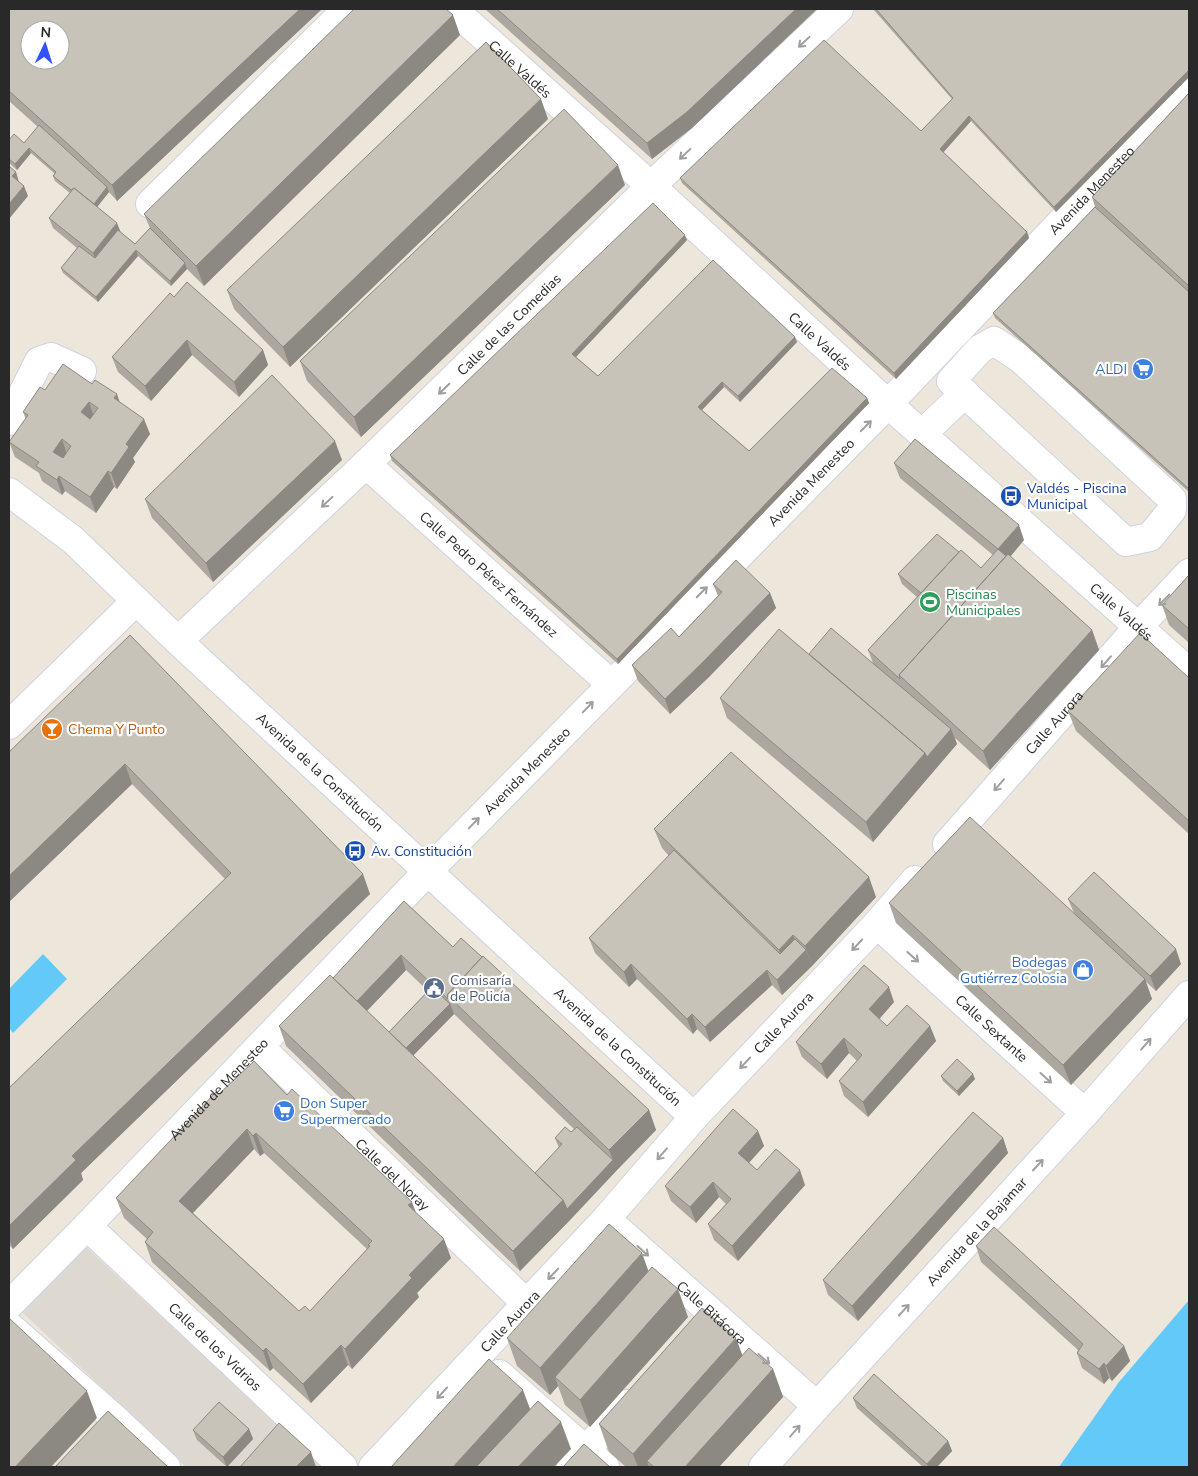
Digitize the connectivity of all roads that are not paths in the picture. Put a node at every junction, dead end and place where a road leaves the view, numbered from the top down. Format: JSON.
{"nodes":[{"id":1,"x":347,"y":9,"type":"edge"},
{"id":2,"x":453,"y":9,"type":"edge"},
{"id":3,"x":839,"y":9,"type":"edge"},
{"id":4,"x":1189,"y":88,"type":"edge"},
{"id":5,"x":651,"y":186,"type":"junction"},
{"id":6,"x":150,"y":204,"type":"dead end"},
{"id":7,"x":82,"y":371,"type":"dead end"},
{"id":8,"x":965,"y":393,"type":"junction"},
{"id":9,"x":888,"y":404,"type":"junction"},
{"id":10,"x":9,"y":422,"type":"edge"},
{"id":11,"x":922,"y":434,"type":"junction"},
{"id":12,"x":366,"y":464,"type":"junction"},
{"id":13,"x":9,"y":492,"type":"edge"},
{"id":14,"x":1181,"y":515,"type":"edge"},
{"id":15,"x":1189,"y":573,"type":"edge"},
{"id":16,"x":136,"y":600,"type":"junction"},
{"id":17,"x":1139,"y":626,"type":"junction"},
{"id":18,"x":178,"y":641,"type":"junction"},
{"id":19,"x":1189,"y":672,"type":"edge"},
{"id":20,"x":611,"y":684,"type":"junction"},
{"id":21,"x":9,"y":724,"type":"edge"},
{"id":22,"x":428,"y":871,"type":"junction"},
{"id":23,"x":877,"y":924,"type":"junction"},
{"id":24,"x":1189,"y":995,"type":"edge"},
{"id":25,"x":260,"y":1047,"type":"junction"},
{"id":26,"x":1085,"y":1113,"type":"junction"},
{"id":27,"x":694,"y":1117,"type":"junction"},
{"id":28,"x":606,"y":1219,"type":"junction"},
{"id":29,"x":87,"y":1226,"type":"junction"},
{"id":30,"x":526,"y":1303,"type":"junction"},
{"id":31,"x":9,"y":1305,"type":"edge"},
{"id":32,"x":9,"y":1326,"type":"edge"},
{"id":33,"x":478,"y":1355,"type":"junction"},
{"id":34,"x":645,"y":1385,"type":"edge"},
{"id":35,"x":817,"y":1406,"type":"junction"},
{"id":36,"x":115,"y":1419,"type":"junction"},
{"id":37,"x":95,"y":1440,"type":"edge"},
{"id":38,"x":587,"y":1462,"type":"edge"},
{"id":39,"x":166,"y":1467,"type":"edge"},
{"id":40,"x":344,"y":1467,"type":"edge"},
{"id":41,"x":373,"y":1467,"type":"edge"},
{"id":42,"x":763,"y":1467,"type":"edge"}],
"edges":[{"from":1,"to":6,"type":"street"},
{"from":2,"to":5,"type":"street","name":"Calle Valdés"},
{"from":3,"to":5,"type":"street","name":"Calle de las Comedias","one_way":true},
{"from":4,"to":9,"type":"street","name":"Avenida Menesteo"},
{"from":5,"to":9,"type":"street","name":"Calle Valdés"},
{"from":5,"to":12,"type":"street","name":"Calle de las Comedias","one_way":true},
{"from":7,"to":10,"type":"street"},
{"from":8,"to":11,"type":"street"},
{"from":8,"to":14,"type":"street"},
{"from":8,"to":14,"type":"street"},
{"from":9,"to":11,"type":"street","name":"Calle Valdés"},
{"from":20,"to":9,"type":"street","name":"Avenida Menesteo","one_way":true},
{"from":11,"to":17,"type":"street","name":"Calle Valdés"},
{"from":12,"to":18,"type":"street","name":"Calle de las Comedias","one_way":true},
{"from":12,"to":20,"type":"street","name":"Calle Pedro Pérez Fernández"},
{"from":13,"to":16,"type":"street","name":"Avenida de la Constitución"},
{"from":15,"to":17,"type":"street","name":"Calle Aurora","one_way":true},
{"from":16,"to":18,"type":"street","name":"Avenida de la Constitución"},
{"from":16,"to":21,"type":"street"},
{"from":17,"to":19,"type":"street","name":"Calle Valdés"},
{"from":17,"to":23,"type":"street","name":"Calle Aurora","one_way":true},
{"from":18,"to":22,"type":"street","name":"Avenida de la Constitución"},
{"from":22,"to":20,"type":"street","name":"Avenida Menesteo","one_way":true},
{"from":22,"to":25,"type":"street","name":"Avenida de Menesteo"},
{"from":22,"to":27,"type":"street","name":"Avenida de la Constitución"},
{"from":23,"to":26,"type":"street","name":"Calle Sextante","one_way":true},
{"from":23,"to":27,"type":"street","name":"Calle Aurora","one_way":true},
{"from":26,"to":24,"type":"street","name":"Avenida de la Bajamar","one_way":true},
{"from":25,"to":29,"type":"street","name":"Avenida de Menesteo"},
{"from":25,"to":30,"type":"street","name":"Calle del Noray"},
{"from":35,"to":26,"type":"street","name":"Avenida de la Bajamar","one_way":true},
{"from":27,"to":28,"type":"street","name":"Calle Aurora","one_way":true},
{"from":28,"to":30,"type":"street","name":"Calle Aurora","one_way":true},
{"from":28,"to":35,"type":"street","name":"Calle Bitácora","one_way":true},
{"from":29,"to":31,"type":"street","name":"Avenida de Menesteo"},
{"from":29,"to":40,"type":"street","name":"Calle de los Vidrios"},
{"from":30,"to":33,"type":"street","name":"Calle Aurora"},
{"from":32,"to":36,"type":"street"},
{"from":33,"to":38,"type":"street"},
{"from":33,"to":41,"type":"street","name":"Calle Aurora","one_way":true},
{"from":34,"to":38,"type":"street"},
{"from":42,"to":35,"type":"street","name":"Avenida de la Bajamar","one_way":true},
{"from":36,"to":37,"type":"street"},
{"from":36,"to":39,"type":"street"}]}
